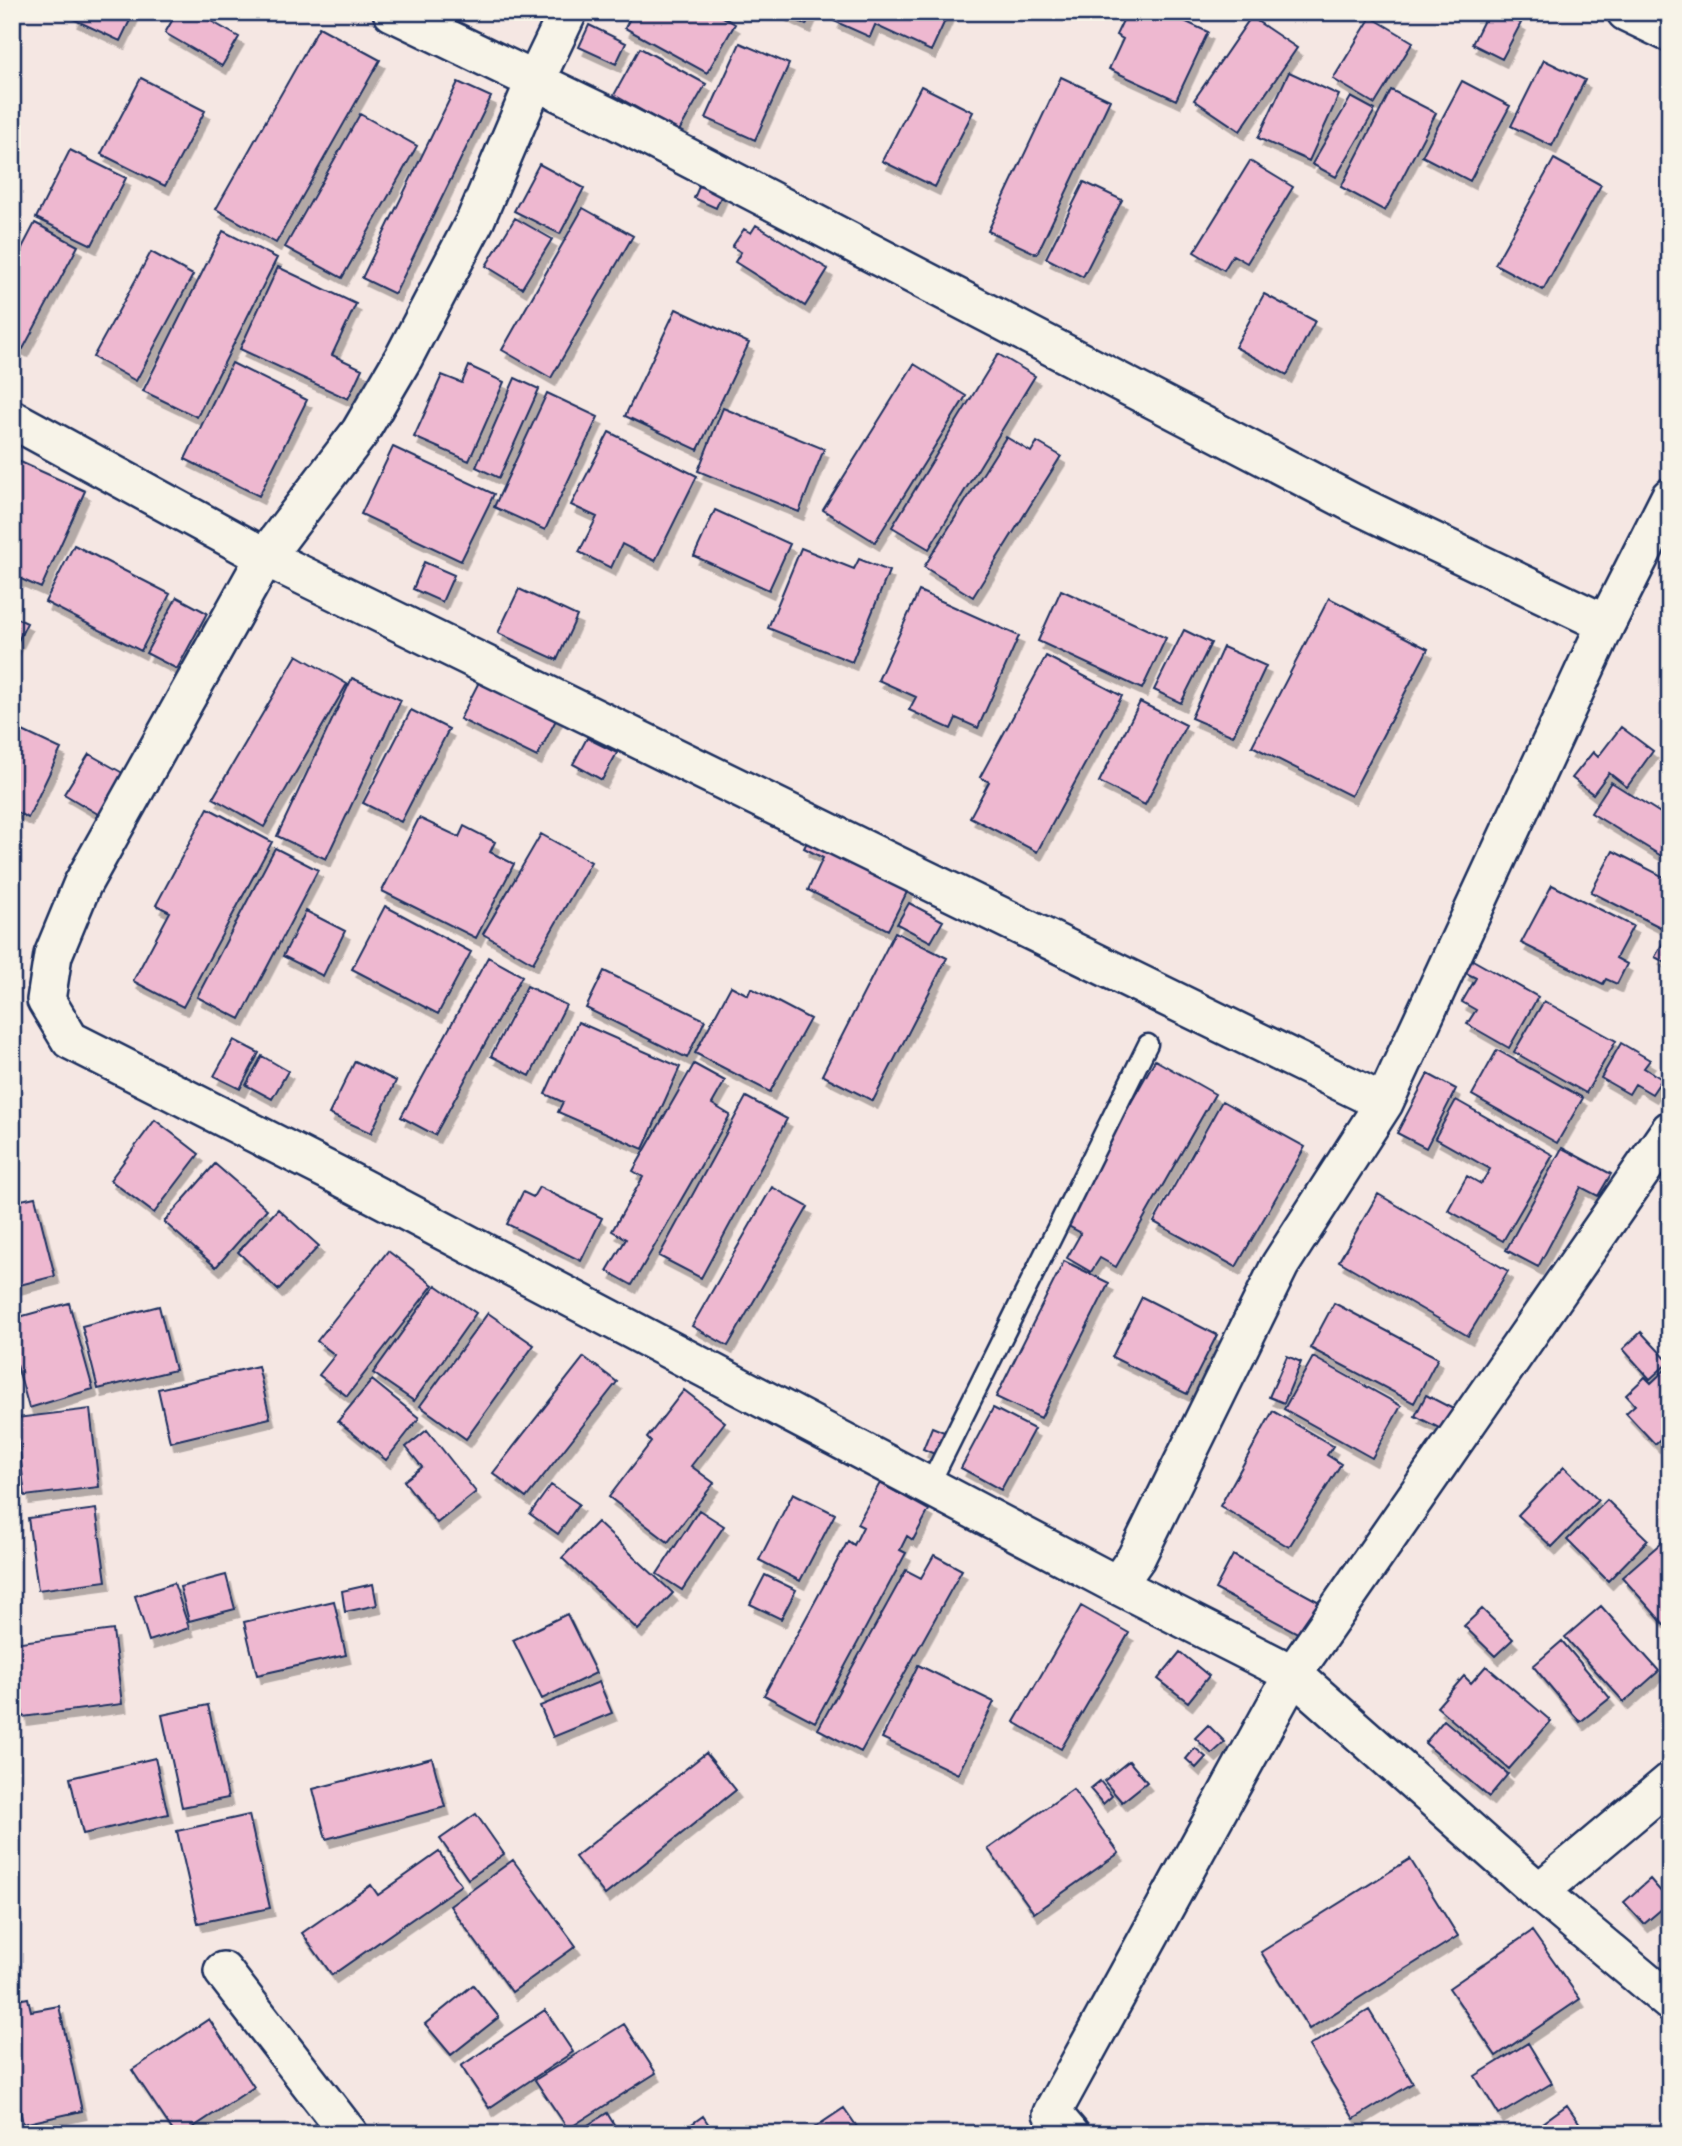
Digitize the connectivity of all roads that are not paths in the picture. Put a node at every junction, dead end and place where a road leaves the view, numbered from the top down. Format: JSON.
{"nodes":[{"id":1,"x":392,"y":12,"type":"edge"},
{"id":2,"x":568,"y":12,"type":"edge"},
{"id":3,"x":1626,"y":12,"type":"edge"},
{"id":4,"x":1670,"y":33,"type":"edge"},
{"id":5,"x":534,"y":83,"type":"junction"},
{"id":6,"x":12,"y":419,"type":"edge"},
{"id":7,"x":1670,"y":497,"type":"edge"},
{"id":8,"x":265,"y":557,"type":"junction"},
{"id":9,"x":1606,"y":624,"type":"junction"},
{"id":10,"x":1147,"y":1044,"type":"dead end"},
{"id":11,"x":1384,"y":1103,"type":"junction"},
{"id":12,"x":1670,"y":1130,"type":"edge"},
{"id":13,"x":929,"y":1486,"type":"junction"},
{"id":14,"x":1116,"y":1585,"type":"junction"},
{"id":15,"x":1293,"y":1674,"type":"junction"},
{"id":16,"x":1670,"y":1782,"type":"edge"},
{"id":17,"x":1539,"y":1892,"type":"junction"},
{"id":18,"x":223,"y":1971,"type":"dead end"},
{"id":19,"x":1670,"y":2002,"type":"edge"},
{"id":20,"x":1051,"y":2127,"type":"edge"},
{"id":21,"x":349,"y":2134,"type":"edge"}],
"edges":[{"from":1,"to":5,"type":"street"},
{"from":2,"to":5,"type":"street"},
{"from":3,"to":4,"type":"street"},
{"from":5,"to":8,"type":"street"},
{"from":5,"to":9,"type":"street"},
{"from":6,"to":8,"type":"street"},
{"from":7,"to":9,"type":"street"},
{"from":8,"to":11,"type":"street"},
{"from":8,"to":13,"type":"street"},
{"from":9,"to":11,"type":"street"},
{"from":10,"to":13,"type":"lane"},
{"from":11,"to":14,"type":"street"},
{"from":12,"to":15,"type":"street"},
{"from":13,"to":14,"type":"street"},
{"from":14,"to":15,"type":"street"},
{"from":15,"to":17,"type":"street"},
{"from":15,"to":20,"type":"street"},
{"from":16,"to":17,"type":"street"},
{"from":17,"to":19,"type":"street"},
{"from":18,"to":21,"type":"street"}]}
